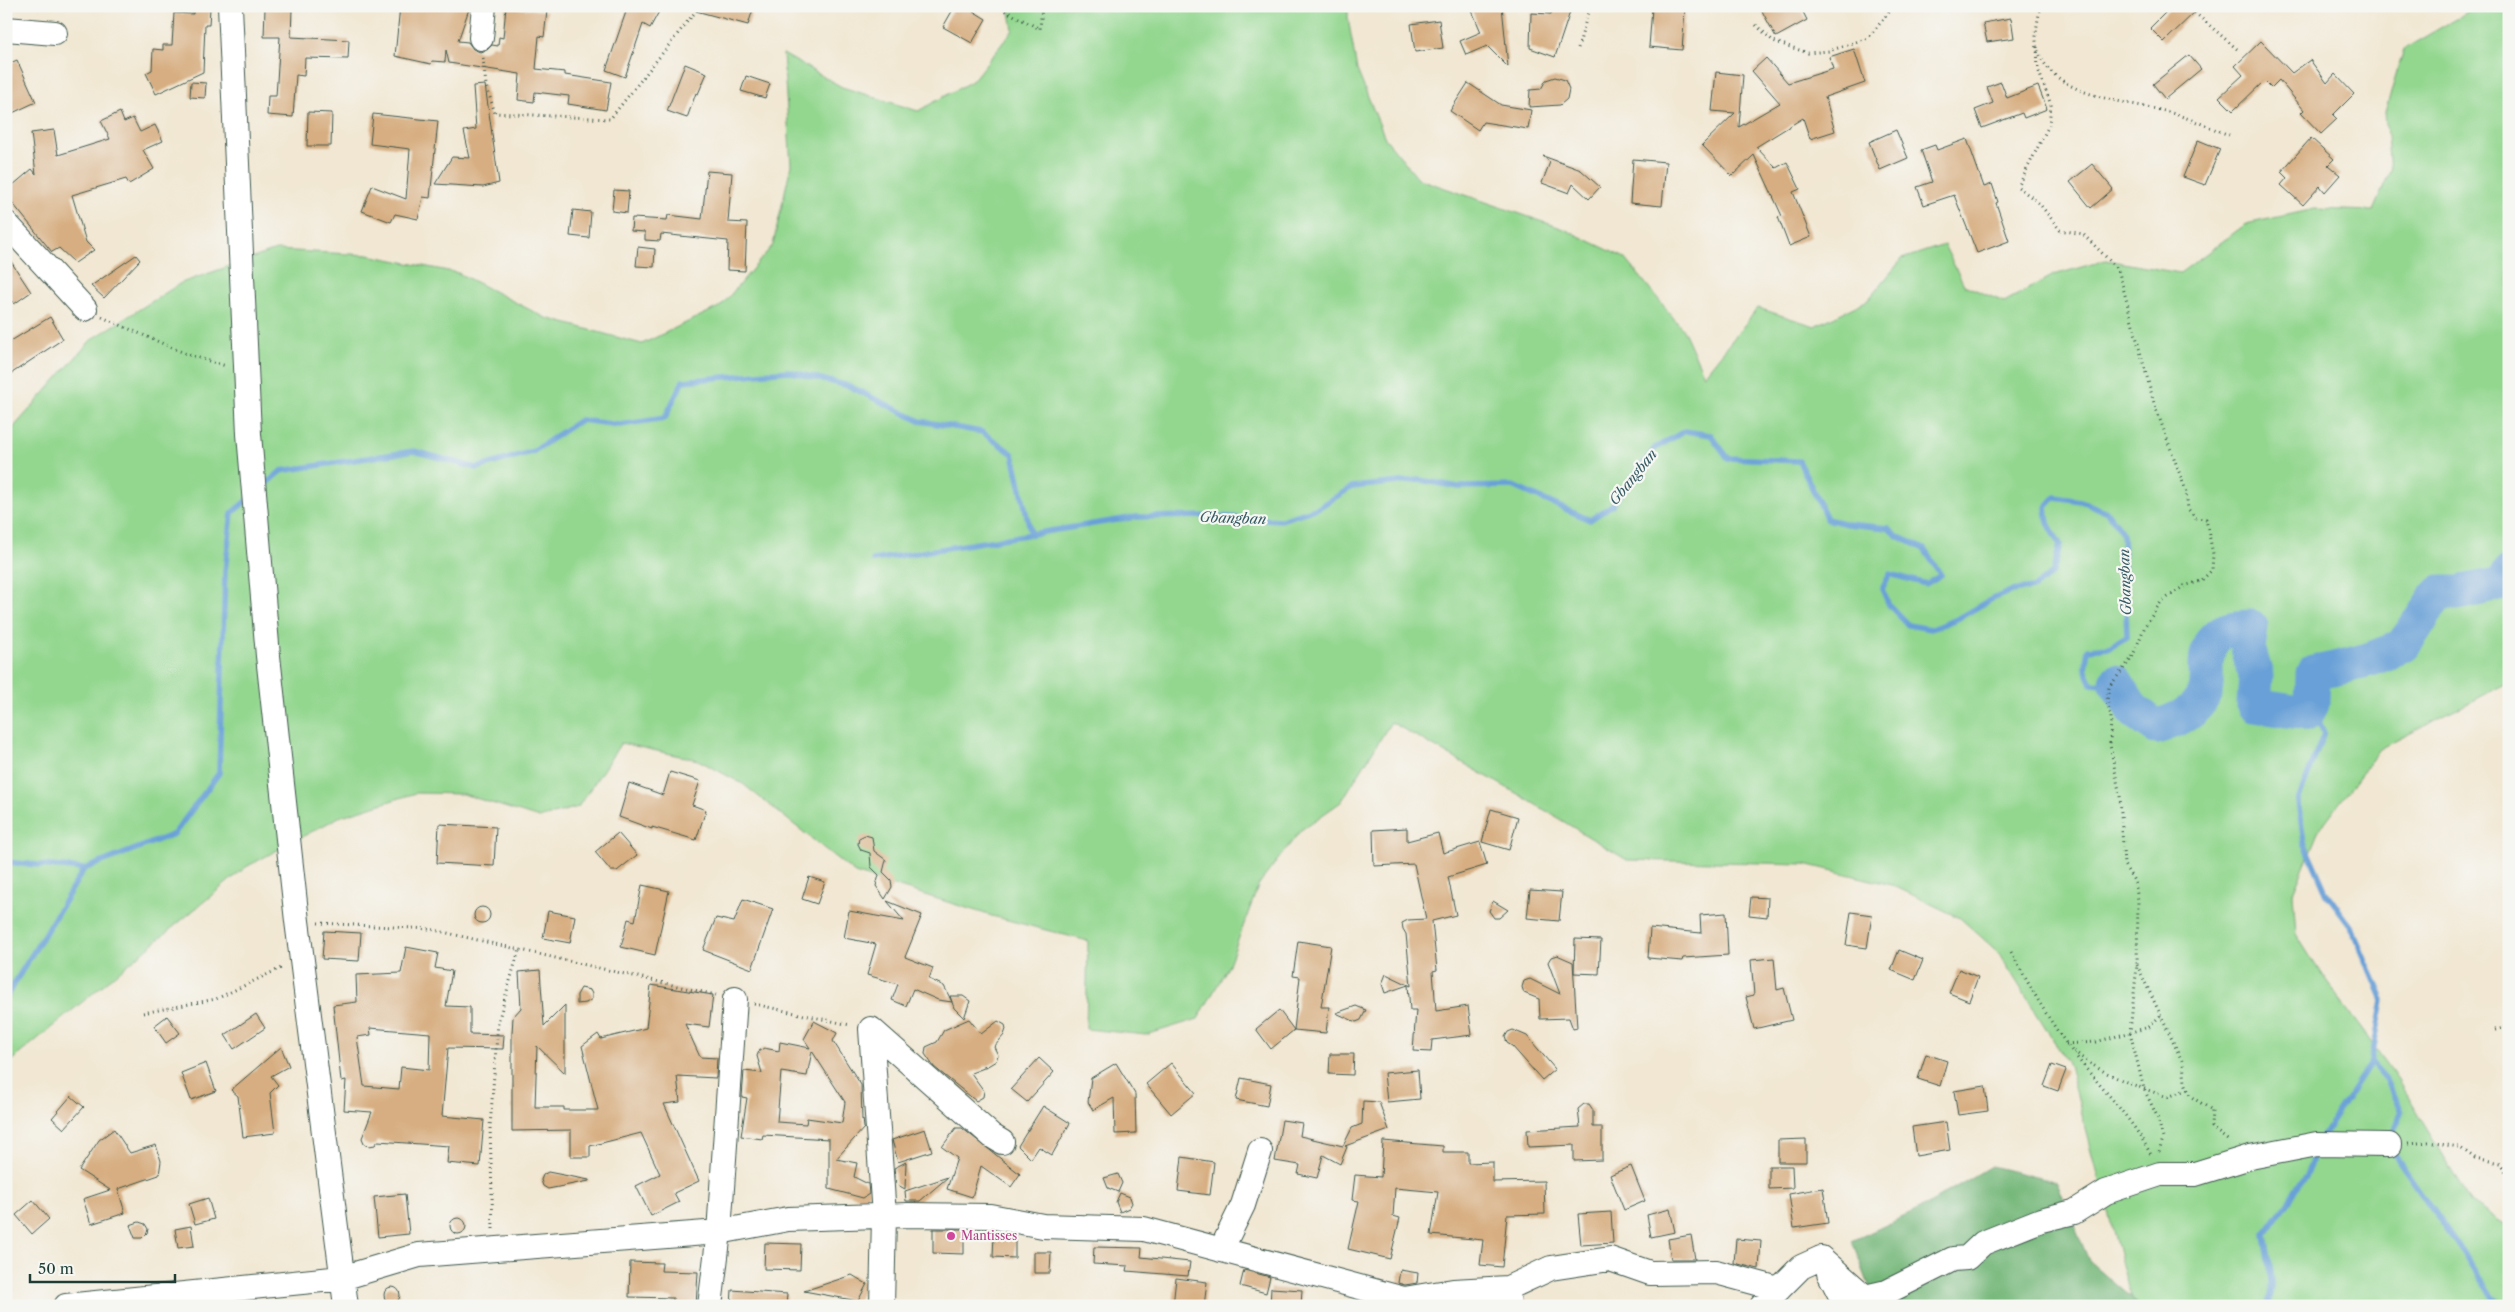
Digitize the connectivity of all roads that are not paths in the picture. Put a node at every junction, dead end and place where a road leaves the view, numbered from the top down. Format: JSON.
{"nodes":[{"id":1,"x":230,"y":6,"type":"edge"},
{"id":2,"x":484,"y":6,"type":"edge"},
{"id":3,"x":6,"y":29,"type":"edge"},
{"id":4,"x":55,"y":33,"type":"dead end"},
{"id":5,"x":481,"y":38,"type":"road end"},
{"id":6,"x":6,"y":223,"type":"edge"},
{"id":7,"x":85,"y":309,"type":"road end"},
{"id":8,"x":735,"y":999,"type":"road end"},
{"id":9,"x":1002,"y":1142,"type":"dead end"},
{"id":10,"x":2388,"y":1146,"type":"road end"},
{"id":11,"x":1260,"y":1151,"type":"dead end"},
{"id":12,"x":884,"y":1216,"type":"junction"},
{"id":13,"x":718,"y":1232,"type":"junction"},
{"id":14,"x":1222,"y":1250,"type":"junction"},
{"id":15,"x":1822,"y":1258,"type":"junction"},
{"id":16,"x":342,"y":1278,"type":"junction"},
{"id":17,"x":1508,"y":1297,"type":"edge"},
{"id":18,"x":1770,"y":1298,"type":"edge"},
{"id":19,"x":66,"y":1306,"type":"edge"},
{"id":20,"x":346,"y":1306,"type":"edge"},
{"id":21,"x":710,"y":1306,"type":"edge"},
{"id":22,"x":882,"y":1306,"type":"edge"},
{"id":23,"x":1846,"y":1306,"type":"edge"}],
"edges":[{"from":1,"to":16,"type":"street"},
{"from":2,"to":5,"type":"street"},
{"from":3,"to":4,"type":"street"},
{"from":6,"to":7,"type":"street"},
{"from":8,"to":13,"type":"street"},
{"from":9,"to":12,"type":"street"},
{"from":10,"to":15,"type":"street"},
{"from":11,"to":14,"type":"street"},
{"from":12,"to":13,"type":"street"},
{"from":12,"to":14,"type":"street"},
{"from":12,"to":22,"type":"street"},
{"from":13,"to":16,"type":"street"},
{"from":13,"to":21,"type":"street"},
{"from":14,"to":17,"type":"street"},
{"from":15,"to":18,"type":"street"},
{"from":15,"to":23,"type":"street"},
{"from":16,"to":19,"type":"street"},
{"from":16,"to":20,"type":"street"},
{"from":17,"to":18,"type":"street"}]}
